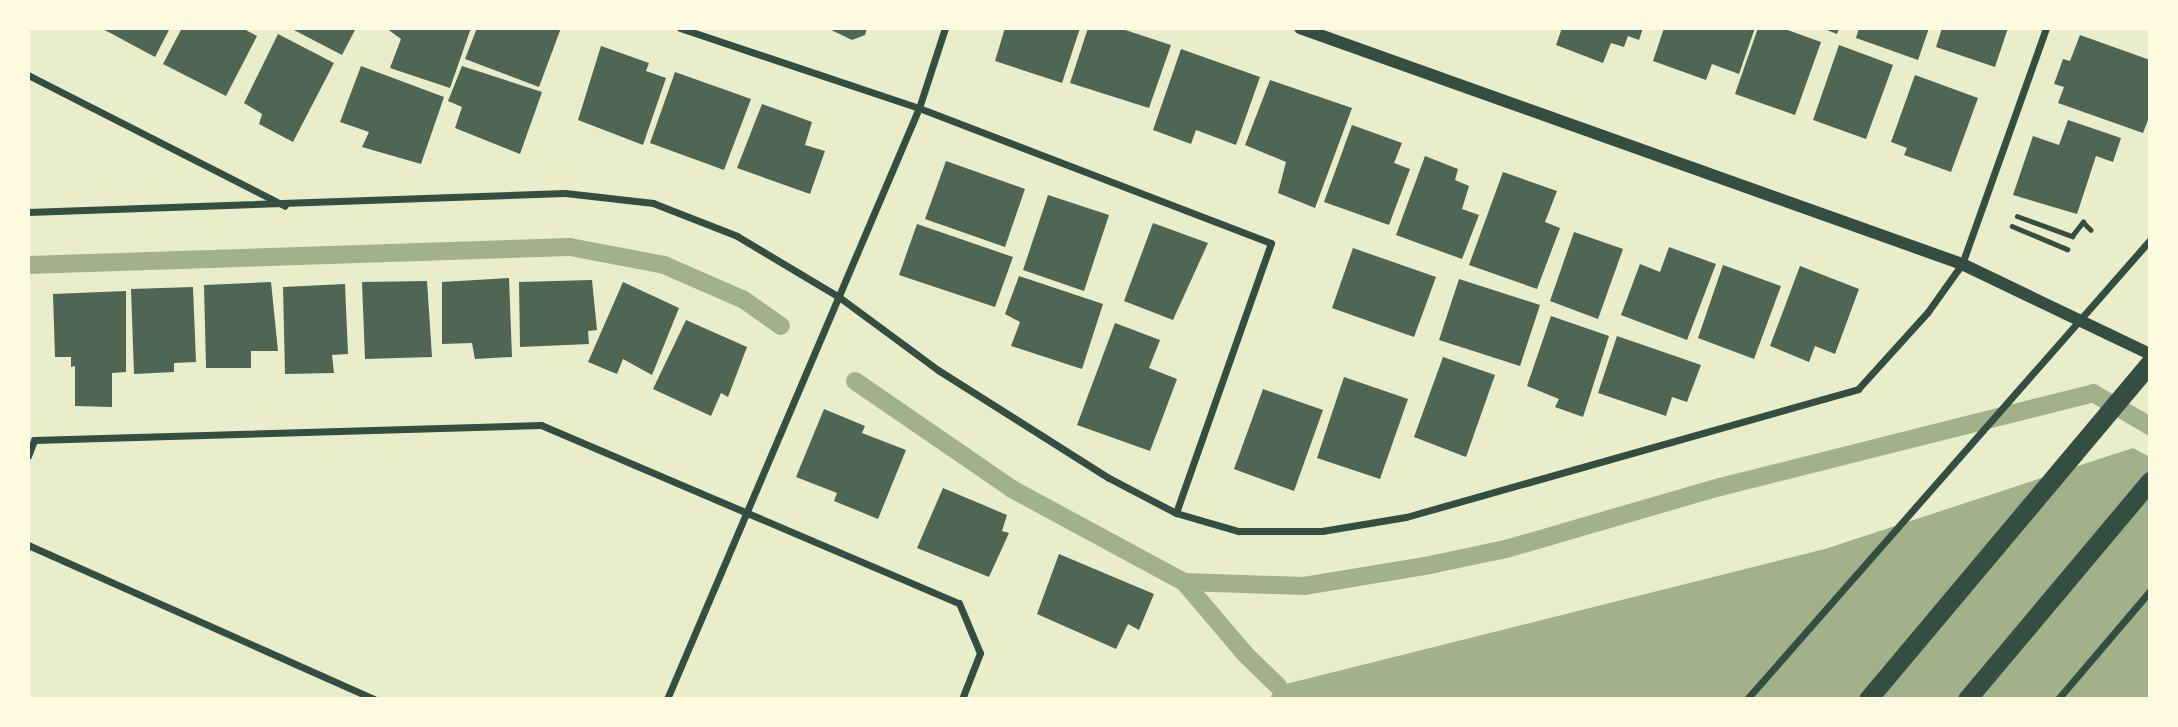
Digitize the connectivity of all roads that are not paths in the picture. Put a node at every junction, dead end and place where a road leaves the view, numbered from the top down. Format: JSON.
{"nodes":[{"id":1,"x":680,"y":28,"type":"edge"},
{"id":2,"x":945,"y":28,"type":"edge"},
{"id":3,"x":1300,"y":28,"type":"edge"},
{"id":4,"x":2046,"y":28,"type":"edge"},
{"id":5,"x":28,"y":75,"type":"edge"},
{"id":6,"x":919,"y":108,"type":"junction"},
{"id":7,"x":286,"y":206,"type":"junction"},
{"id":8,"x":28,"y":212,"type":"edge"},
{"id":9,"x":2150,"y":240,"type":"edge"},
{"id":10,"x":1962,"y":264,"type":"junction"},
{"id":11,"x":839,"y":297,"type":"junction"},
{"id":12,"x":2150,"y":354,"type":"edge"},
{"id":13,"x":2150,"y":363,"type":"edge"},
{"id":14,"x":28,"y":456,"type":"edge"},
{"id":15,"x":2150,"y":481,"type":"edge"},
{"id":16,"x":1176,"y":513,"type":"junction"},
{"id":17,"x":748,"y":514,"type":"junction"},
{"id":18,"x":28,"y":545,"type":"edge"},
{"id":19,"x":2150,"y":591,"type":"edge"},
{"id":20,"x":354,"y":695,"type":"edge"},
{"id":21,"x":374,"y":699,"type":"edge"},
{"id":22,"x":667,"y":699,"type":"edge"},
{"id":23,"x":962,"y":699,"type":"edge"},
{"id":24,"x":1747,"y":699,"type":"edge"},
{"id":25,"x":1868,"y":699,"type":"edge"},
{"id":26,"x":1967,"y":699,"type":"edge"},
{"id":27,"x":2058,"y":699,"type":"edge"}],
"edges":[{"from":1,"to":6,"type":"street"},
{"from":2,"to":6,"type":"street"},
{"from":3,"to":10,"type":"street"},
{"from":4,"to":10,"type":"street"},
{"from":5,"to":7,"type":"street"},
{"from":6,"to":11,"type":"street"},
{"from":6,"to":16,"type":"street"},
{"from":7,"to":8,"type":"street"},
{"from":7,"to":11,"type":"street"},
{"from":9,"to":24,"type":"street"},
{"from":10,"to":12,"type":"street"},
{"from":10,"to":16,"type":"street"},
{"from":11,"to":16,"type":"street"},
{"from":11,"to":17,"type":"street"},
{"from":13,"to":25,"type":"highway"},
{"from":14,"to":17,"type":"street"},
{"from":15,"to":26,"type":"highway"},
{"from":17,"to":22,"type":"street"},
{"from":17,"to":23,"type":"street"},
{"from":18,"to":20,"type":"street"},
{"from":19,"to":27,"type":"street"},
{"from":20,"to":21,"type":"street"}]}
